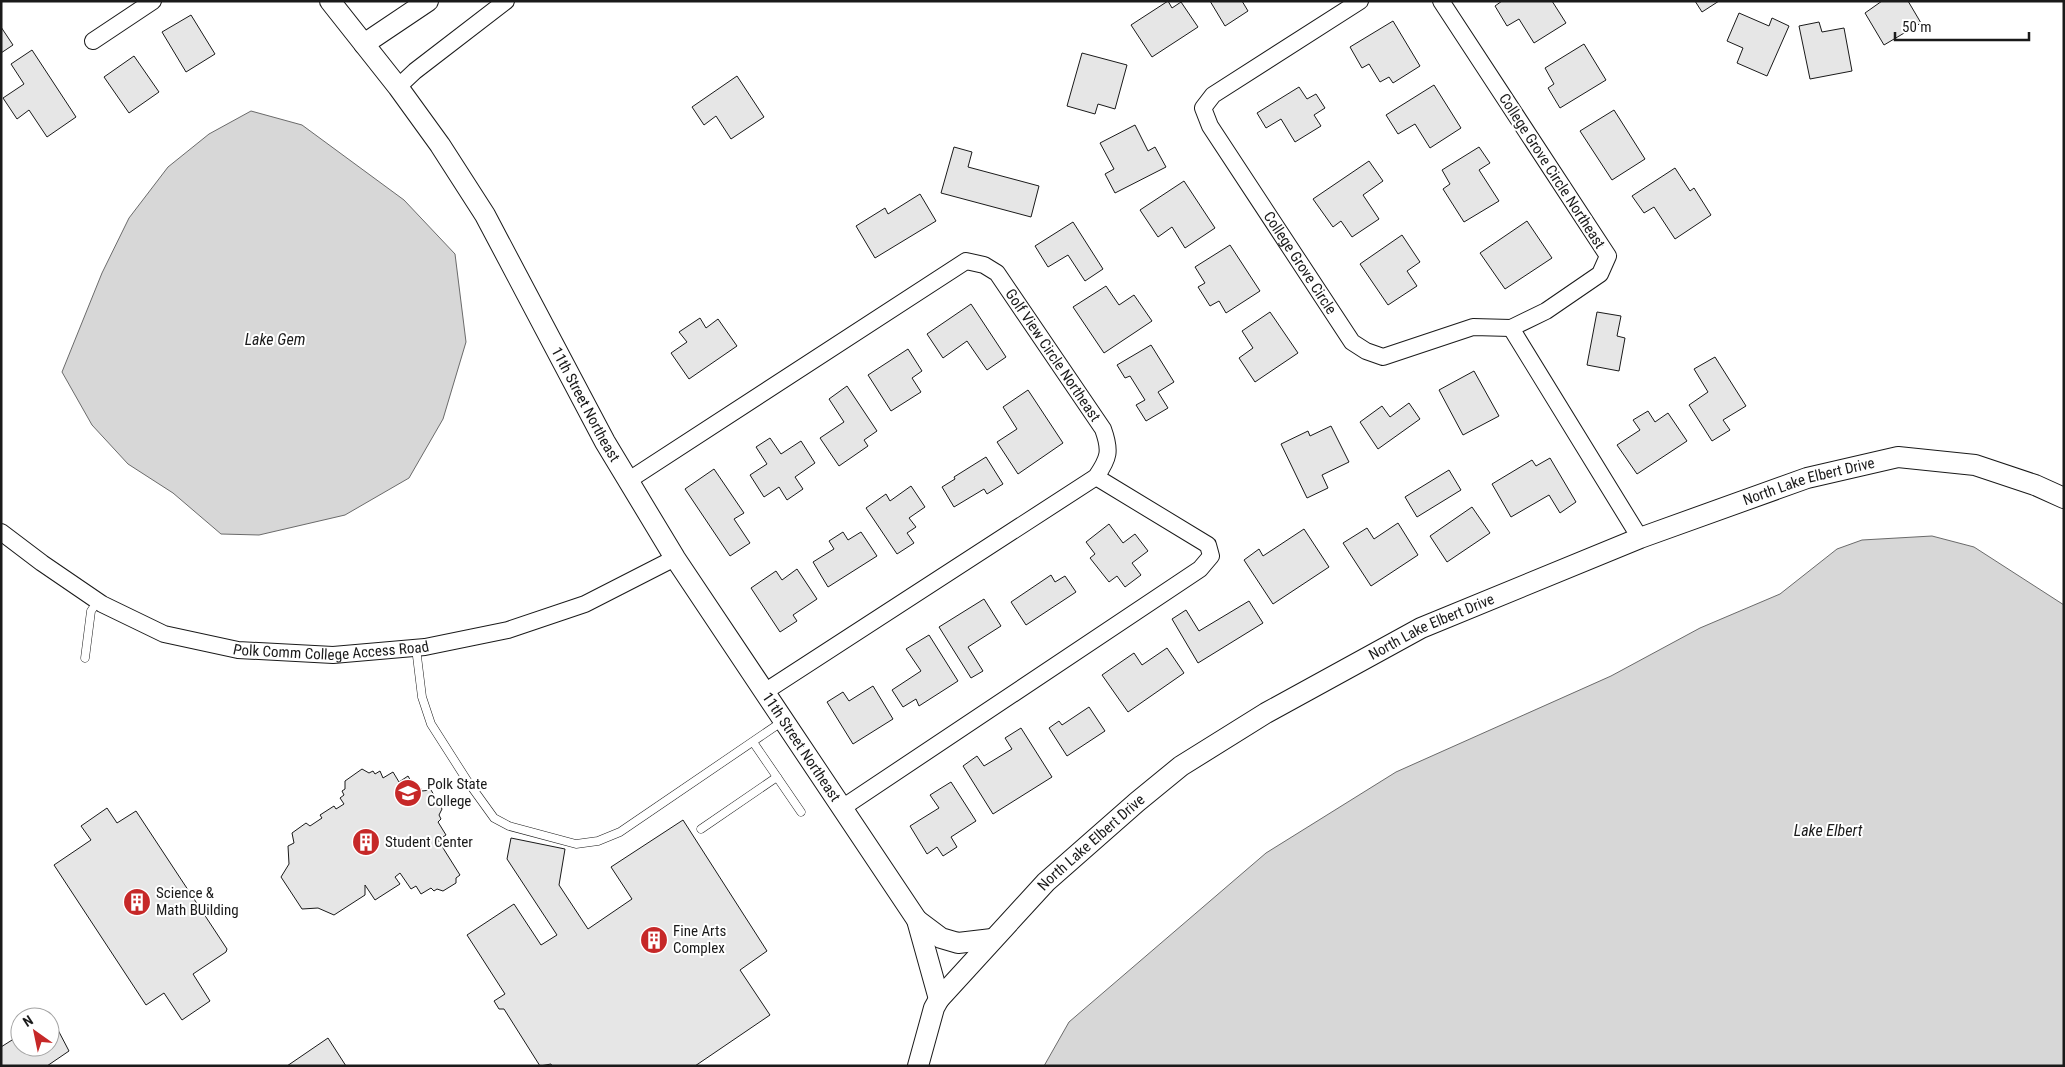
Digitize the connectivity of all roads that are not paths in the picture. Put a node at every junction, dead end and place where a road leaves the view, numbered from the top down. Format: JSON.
{"nodes":[{"id":1,"x":153,"y":1,"type":"edge"},
{"id":2,"x":330,"y":1,"type":"edge"},
{"id":3,"x":428,"y":1,"type":"edge"},
{"id":4,"x":506,"y":1,"type":"edge"},
{"id":5,"x":1360,"y":1,"type":"edge"},
{"id":6,"x":1441,"y":1,"type":"edge"},
{"id":7,"x":93,"y":41,"type":"dead end"},
{"id":8,"x":364,"y":44,"type":"junction"},
{"id":9,"x":398,"y":87,"type":"junction"},
{"id":10,"x":1511,"y":328,"type":"junction"},
{"id":11,"x":1096,"y":477,"type":"junction"},
{"id":12,"x":629,"y":480,"type":"junction"},
{"id":13,"x":2064,"y":498,"type":"edge"},
{"id":14,"x":1,"y":532,"type":"edge"},
{"id":15,"x":1640,"y":538,"type":"junction"},
{"id":16,"x":676,"y":558,"type":"junction"},
{"id":17,"x":98,"y":601,"type":"junction"},
{"id":18,"x":416,"y":648,"type":"junction"},
{"id":19,"x":85,"y":658,"type":"dead end"},
{"id":20,"x":766,"y":691,"type":"junction"},
{"id":21,"x":785,"y":720,"type":"junction"},
{"id":22,"x":753,"y":742,"type":"junction"},
{"id":23,"x":777,"y":777,"type":"junction"},
{"id":24,"x":842,"y":808,"type":"junction"},
{"id":25,"x":801,"y":812,"type":"dead end"},
{"id":26,"x":701,"y":830,"type":"dead end"},
{"id":27,"x":917,"y":920,"type":"junction"},
{"id":28,"x":992,"y":939,"type":"junction"},
{"id":29,"x":938,"y":998,"type":"junction"},
{"id":30,"x":918,"y":1066,"type":"edge"}],
"edges":[{"from":1,"to":7,"type":"street"},
{"from":2,"to":8,"type":"street","name":"11th Street Northeast"},
{"from":3,"to":8,"type":"street"},
{"from":4,"to":9,"type":"street"},
{"from":5,"to":10,"type":"street","name":"College Grove Circle"},
{"from":6,"to":10,"type":"street","name":"College Grove Circle Northeast"},
{"from":8,"to":9,"type":"street","name":"11th Street Northeast"},
{"from":9,"to":12,"type":"street","name":"11th Street Northeast"},
{"from":10,"to":15,"type":"street"},
{"from":11,"to":12,"type":"street","name":"Golf View Circle Northeast"},
{"from":11,"to":20,"type":"street","name":"Golf View Circle Northeast"},
{"from":11,"to":24,"type":"street","name":"11th Street Northeast"},
{"from":12,"to":16,"type":"street","name":"11th Street Northeast"},
{"from":13,"to":15,"type":"street","name":"North Lake Elbert Drive"},
{"from":14,"to":17,"type":"street","name":"Polk Comm College Access Road"},
{"from":15,"to":28,"type":"street","name":"North Lake Elbert Drive"},
{"from":16,"to":18,"type":"street","name":"Polk Comm College Access Road"},
{"from":16,"to":20,"type":"street","name":"11th Street Northeast"},
{"from":17,"to":18,"type":"street","name":"Polk Comm College Access Road"},
{"from":17,"to":19,"type":"lane"},
{"from":18,"to":22,"type":"lane"},
{"from":20,"to":21,"type":"street","name":"11th Street Northeast"},
{"from":21,"to":22,"type":"lane"},
{"from":21,"to":24,"type":"street","name":"11th Street Northeast"},
{"from":22,"to":23,"type":"lane"},
{"from":23,"to":25,"type":"lane"},
{"from":23,"to":26,"type":"lane"},
{"from":24,"to":27,"type":"street","name":"11th Street Northeast"},
{"from":27,"to":28,"type":"street"},
{"from":27,"to":29,"type":"street","name":"11th Street Northeast"},
{"from":28,"to":29,"type":"street","name":"North Lake Elbert Drive"},
{"from":29,"to":30,"type":"street"}]}
